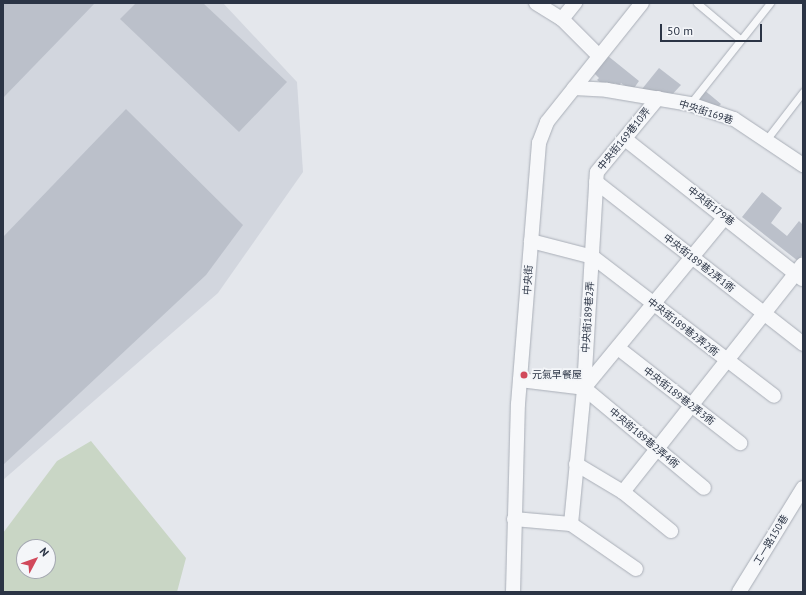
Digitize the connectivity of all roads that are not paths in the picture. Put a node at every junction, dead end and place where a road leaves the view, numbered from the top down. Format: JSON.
{"nodes":[{"id":1,"x":536,"y":3,"type":"edge"},
{"id":2,"x":575,"y":3,"type":"edge"},
{"id":3,"x":642,"y":3,"type":"edge"},
{"id":4,"x":697,"y":3,"type":"edge"},
{"id":5,"x":770,"y":3,"type":"edge"},
{"id":6,"x":562,"y":19,"type":"junction"},
{"id":7,"x":741,"y":40,"type":"junction"},
{"id":8,"x":599,"y":56,"type":"junction"},
{"id":9,"x":574,"y":88,"type":"junction"},
{"id":10,"x":803,"y":92,"type":"edge"},
{"id":11,"x":658,"y":98,"type":"junction"},
{"id":12,"x":690,"y":104,"type":"junction"},
{"id":13,"x":625,"y":139,"type":"junction"},
{"id":14,"x":766,"y":140,"type":"junction"},
{"id":15,"x":803,"y":165,"type":"edge"},
{"id":16,"x":596,"y":182,"type":"junction"},
{"id":17,"x":725,"y":217,"type":"junction"},
{"id":18,"x":531,"y":241,"type":"junction"},
{"id":19,"x":593,"y":257,"type":"junction"},
{"id":20,"x":692,"y":258,"type":"junction"},
{"id":21,"x":801,"y":272,"type":"edge"},
{"id":22,"x":652,"y":303,"type":"junction"},
{"id":23,"x":765,"y":315,"type":"junction"},
{"id":24,"x":803,"y":344,"type":"edge"},
{"id":25,"x":618,"y":348,"type":"junction"},
{"id":26,"x":726,"y":361,"type":"junction"},
{"id":27,"x":520,"y":380,"type":"junction"},
{"id":28,"x":584,"y":388,"type":"junction"},
{"id":29,"x":774,"y":396,"type":"dead end"},
{"id":30,"x":691,"y":405,"type":"junction"},
{"id":31,"x":740,"y":443,"type":"dead end"},
{"id":32,"x":656,"y":450,"type":"junction"},
{"id":33,"x":576,"y":464,"type":"junction"},
{"id":34,"x":704,"y":488,"type":"dead end"},
{"id":35,"x":803,"y":488,"type":"edge"},
{"id":36,"x":623,"y":492,"type":"junction"},
{"id":37,"x":514,"y":520,"type":"junction"},
{"id":38,"x":571,"y":524,"type":"junction"},
{"id":39,"x":671,"y":531,"type":"dead end"},
{"id":40,"x":636,"y":568,"type":"dead end"},
{"id":41,"x":513,"y":592,"type":"edge"},
{"id":42,"x":739,"y":592,"type":"edge"}],
"edges":[{"from":1,"to":6,"type":"street"},
{"from":2,"to":6,"type":"street"},
{"from":3,"to":8,"type":"street","name":"中央街"},
{"from":4,"to":7,"type":"lane"},
{"from":5,"to":7,"type":"lane"},
{"from":6,"to":8,"type":"street"},
{"from":7,"to":12,"type":"lane"},
{"from":8,"to":9,"type":"street","name":"中央街"},
{"from":9,"to":11,"type":"street","name":"中央街169巷"},
{"from":9,"to":18,"type":"street","name":"中央街"},
{"from":10,"to":14,"type":"lane"},
{"from":11,"to":12,"type":"street","name":"中央街169巷"},
{"from":11,"to":13,"type":"street","name":"中央街169巷10弄"},
{"from":12,"to":14,"type":"street","name":"中央街169巷"},
{"from":13,"to":16,"type":"street","name":"中央街169巷10弄"},
{"from":13,"to":17,"type":"street","name":"中央街179巷"},
{"from":14,"to":15,"type":"street","name":"中央街169巷"},
{"from":16,"to":19,"type":"street","name":"中央街189巷2弄"},
{"from":16,"to":20,"type":"street","name":"中央街189巷2弄1衖"},
{"from":17,"to":20,"type":"street"},
{"from":17,"to":21,"type":"street","name":"中央街179巷"},
{"from":18,"to":19,"type":"street"},
{"from":18,"to":27,"type":"street","name":"中央街"},
{"from":19,"to":22,"type":"street","name":"中央街189巷2弄2衖"},
{"from":19,"to":28,"type":"street","name":"中央街189巷2弄"},
{"from":20,"to":22,"type":"street"},
{"from":20,"to":23,"type":"street","name":"中央街189巷2弄1衖"},
{"from":21,"to":23,"type":"street"},
{"from":22,"to":25,"type":"street"},
{"from":22,"to":26,"type":"street","name":"中央街189巷2弄2衖"},
{"from":23,"to":24,"type":"street","name":"中央街189巷2弄1衖"},
{"from":23,"to":26,"type":"street"},
{"from":25,"to":28,"type":"street"},
{"from":25,"to":30,"type":"street","name":"中央街189巷2弄3衖"},
{"from":26,"to":29,"type":"street","name":"中央街189巷2弄2衖"},
{"from":26,"to":30,"type":"street"},
{"from":27,"to":28,"type":"street"},
{"from":27,"to":37,"type":"street","name":"中央街"},
{"from":28,"to":32,"type":"street","name":"中央街189巷2弄4衖"},
{"from":28,"to":33,"type":"street","name":"中央街189巷2弄"},
{"from":30,"to":31,"type":"street","name":"中央街189巷2弄3衖"},
{"from":30,"to":32,"type":"street"},
{"from":32,"to":34,"type":"street","name":"中央街189巷2弄4衖"},
{"from":32,"to":36,"type":"street"},
{"from":33,"to":36,"type":"street"},
{"from":33,"to":38,"type":"street","name":"中央街189巷2弄"},
{"from":35,"to":42,"type":"street","name":"工一路150巷"},
{"from":36,"to":39,"type":"street"},
{"from":37,"to":38,"type":"street"},
{"from":37,"to":41,"type":"street","name":"中央街"},
{"from":38,"to":40,"type":"street"}]}
